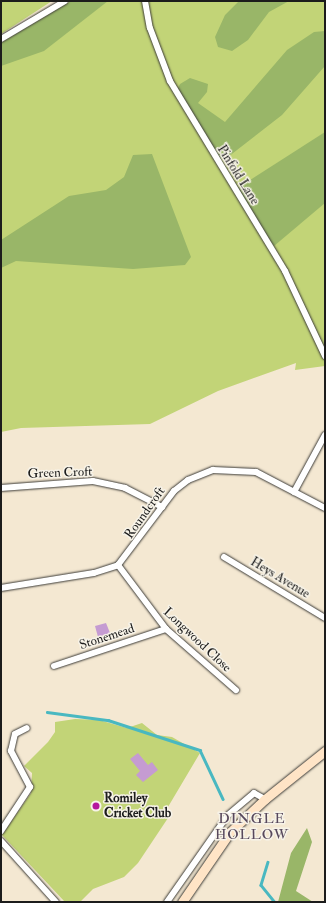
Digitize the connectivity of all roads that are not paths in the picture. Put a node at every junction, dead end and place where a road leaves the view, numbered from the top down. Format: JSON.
{"nodes":[{"id":1,"x":65,"y":1,"type":"edge"},
{"id":2,"x":145,"y":1,"type":"edge"},
{"id":3,"x":1,"y":39,"type":"edge"},
{"id":4,"x":325,"y":356,"type":"edge"},
{"id":5,"x":325,"y":436,"type":"edge"},
{"id":6,"x":1,"y":488,"type":"edge"},
{"id":7,"x":294,"y":492,"type":"junction"},
{"id":8,"x":162,"y":508,"type":"junction"},
{"id":9,"x":325,"y":508,"type":"edge"},
{"id":10,"x":224,"y":557,"type":"dead end"},
{"id":11,"x":118,"y":565,"type":"junction"},
{"id":12,"x":1,"y":588,"type":"edge"},
{"id":13,"x":325,"y":618,"type":"edge"},
{"id":14,"x":166,"y":629,"type":"junction"},
{"id":15,"x":54,"y":666,"type":"dead end"},
{"id":16,"x":236,"y":690,"type":"dead end"},
{"id":17,"x":26,"y":728,"type":"dead end"},
{"id":18,"x":323,"y":756,"type":"edge"},
{"id":19,"x":265,"y":799,"type":"junction"},
{"id":20,"x":1,"y":831,"type":"edge"},
{"id":21,"x":1,"y":841,"type":"edge"},
{"id":22,"x":56,"y":902,"type":"edge"},
{"id":23,"x":167,"y":902,"type":"edge"},
{"id":24,"x":182,"y":902,"type":"edge"}],
"edges":[{"from":1,"to":3,"type":"street"},
{"from":2,"to":4,"type":"street","name":"Pinfold Lane"},
{"from":5,"to":7,"type":"street"},
{"from":6,"to":8,"type":"street","name":"Green Croft"},
{"from":7,"to":8,"type":"street","name":"Roundcroft"},
{"from":7,"to":9,"type":"street","name":"Roundcroft"},
{"from":8,"to":11,"type":"street","name":"Roundcroft"},
{"from":10,"to":13,"type":"street","name":"Heys Avenue"},
{"from":11,"to":12,"type":"street"},
{"from":11,"to":14,"type":"street","name":"Longwood Close"},
{"from":14,"to":15,"type":"street","name":"Stonemead"},
{"from":14,"to":16,"type":"street","name":"Longwood Close"},
{"from":17,"to":20,"type":"street"},
{"from":18,"to":19,"type":"main road"},
{"from":19,"to":23,"type":"street"},
{"from":19,"to":24,"type":"main road"},
{"from":21,"to":22,"type":"street"}]}
